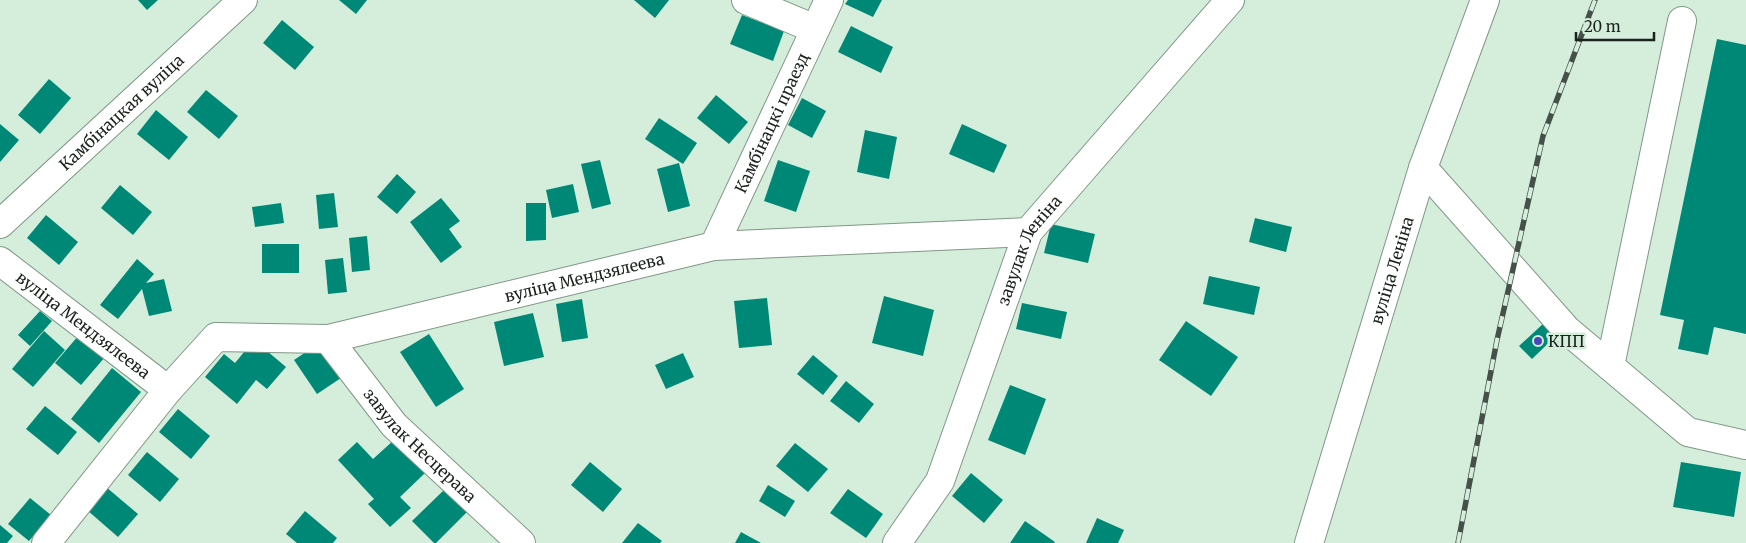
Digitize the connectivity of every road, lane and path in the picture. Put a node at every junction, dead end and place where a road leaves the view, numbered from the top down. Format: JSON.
{"nodes":[{"id":1,"x":243,"y":0,"type":"edge"},
{"id":2,"x":746,"y":0,"type":"edge"},
{"id":3,"x":829,"y":0,"type":"edge"},
{"id":4,"x":1230,"y":0,"type":"edge"},
{"id":5,"x":1486,"y":0,"type":"edge"},
{"id":6,"x":1682,"y":22,"type":"dead end"},
{"id":7,"x":816,"y":29,"type":"junction"},
{"id":8,"x":1423,"y":168,"type":"junction"},
{"id":9,"x":0,"y":224,"type":"edge"},
{"id":10,"x":1028,"y":232,"type":"junction"},
{"id":11,"x":714,"y":246,"type":"junction"},
{"id":12,"x":0,"y":261,"type":"edge"},
{"id":13,"x":328,"y":339,"type":"junction"},
{"id":14,"x":1610,"y":366,"type":"junction"},
{"id":15,"x":168,"y":390,"type":"junction"},
{"id":16,"x":1746,"y":445,"type":"edge"},
{"id":17,"x":46,"y":543,"type":"edge"},
{"id":18,"x":521,"y":543,"type":"edge"},
{"id":19,"x":897,"y":543,"type":"edge"},
{"id":20,"x":1309,"y":543,"type":"edge"}],
"edges":[{"from":1,"to":9,"type":"street","name":"Камбінацкая вуліца"},
{"from":2,"to":7,"type":"street"},
{"from":3,"to":7,"type":"street","name":"Камбінацкі праезд"},
{"from":4,"to":10,"type":"street","name":"завулак Леніна"},
{"from":5,"to":8,"type":"street","name":"вуліца Леніна"},
{"from":6,"to":14,"type":"street"},
{"from":7,"to":11,"type":"street","name":"Камбінацкі праезд"},
{"from":8,"to":14,"type":"street"},
{"from":8,"to":20,"type":"street","name":"вуліца Леніна"},
{"from":10,"to":11,"type":"street","name":"вуліца Мендзялеева"},
{"from":10,"to":19,"type":"street","name":"завулак Леніна"},
{"from":11,"to":13,"type":"street","name":"вуліца Мендзялеева"},
{"from":12,"to":15,"type":"street","name":"вуліца Мендзялеева"},
{"from":13,"to":15,"type":"street","name":"вуліца Мендзялеева"},
{"from":13,"to":18,"type":"street","name":"завулак Несцерава"},
{"from":14,"to":16,"type":"street"},
{"from":15,"to":17,"type":"street","name":"вуліца Мендзялеева"}]}
